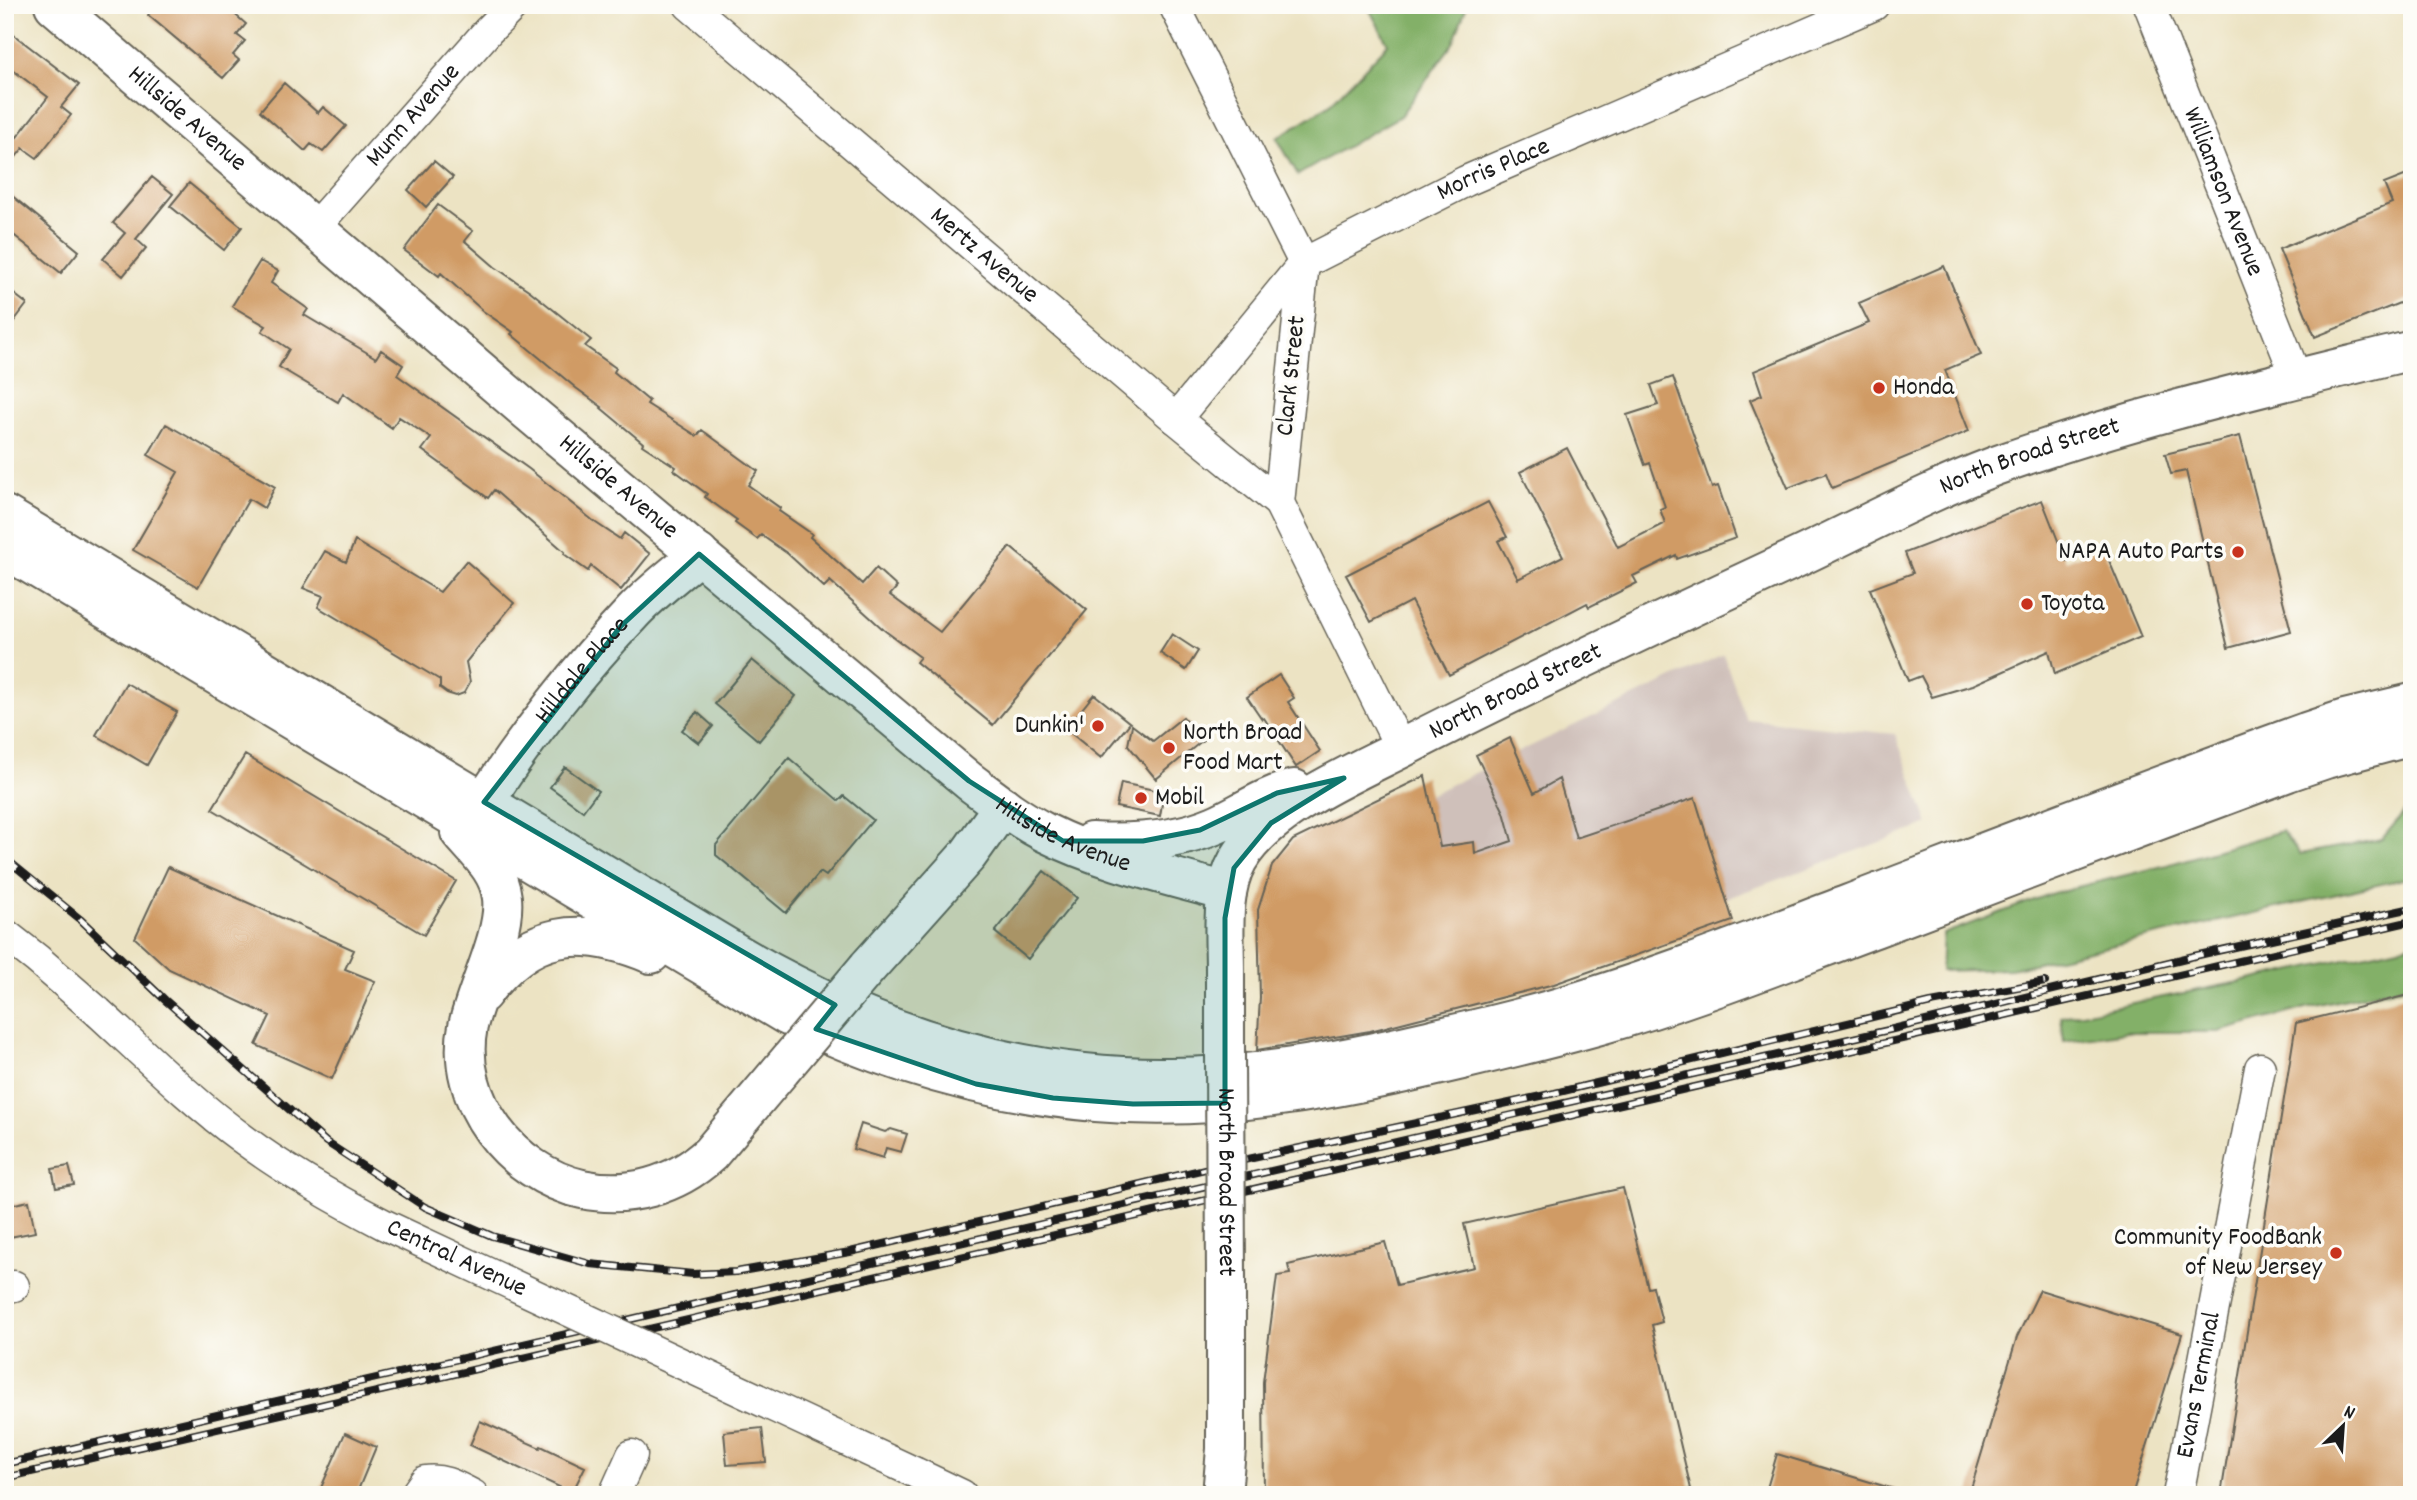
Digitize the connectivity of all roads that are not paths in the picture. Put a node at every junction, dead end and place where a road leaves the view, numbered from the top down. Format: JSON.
{"nodes":[{"id":1,"x":54,"y":5,"type":"edge"},
{"id":2,"x":514,"y":5,"type":"edge"},
{"id":3,"x":689,"y":5,"type":"edge"},
{"id":4,"x":1174,"y":5,"type":"edge"},
{"id":5,"x":1874,"y":5,"type":"edge"},
{"id":6,"x":2150,"y":5,"type":"edge"},
{"id":7,"x":314,"y":228,"type":"junction"},
{"id":8,"x":1304,"y":263,"type":"junction"},
{"id":9,"x":2412,"y":350,"type":"edge"},
{"id":10,"x":2297,"y":379,"type":"junction"},
{"id":11,"x":1176,"y":419,"type":"junction"},
{"id":12,"x":1279,"y":503,"type":"junction"},
{"id":13,"x":5,"y":515,"type":"edge"},
{"id":14,"x":5,"y":549,"type":"edge"},
{"id":15,"x":699,"y":554,"type":"junction"},
{"id":16,"x":2412,"y":703,"type":"edge"},
{"id":17,"x":2412,"y":736,"type":"edge"},
{"id":18,"x":1401,"y":749,"type":"junction"},
{"id":19,"x":1344,"y":778,"type":"junction"},
{"id":20,"x":484,"y":802,"type":"junction"},
{"id":21,"x":1003,"y":806,"type":"junction"},
{"id":22,"x":440,"y":809,"type":"junction"},
{"id":23,"x":1063,"y":841,"type":"junction"},
{"id":24,"x":1227,"y":892,"type":"junction"},
{"id":25,"x":5,"y":934,"type":"edge"},
{"id":26,"x":755,"y":998,"type":"junction"},
{"id":27,"x":477,"y":1001,"type":"junction"},
{"id":28,"x":2260,"y":1068,"type":"dead end"},
{"id":29,"x":632,"y":1455,"type":"dead end"},
{"id":30,"x":420,"y":1488,"type":"edge"},
{"id":31,"x":473,"y":1495,"type":"edge"},
{"id":32,"x":614,"y":1495,"type":"edge"},
{"id":33,"x":962,"y":1495,"type":"edge"},
{"id":34,"x":1222,"y":1495,"type":"edge"},
{"id":35,"x":2178,"y":1495,"type":"edge"}],
"edges":[{"from":1,"to":7,"type":"main road","name":"Hillside Avenue"},
{"from":2,"to":7,"type":"street","name":"Munn Avenue"},
{"from":3,"to":11,"type":"street","name":"Mertz Avenue"},
{"from":4,"to":8,"type":"street"},
{"from":5,"to":8,"type":"street","name":"Morris Place"},
{"from":6,"to":10,"type":"street","name":"Williamson Avenue"},
{"from":7,"to":15,"type":"main road","name":"Hillside Avenue"},
{"from":8,"to":11,"type":"street","name":"Morris Place"},
{"from":8,"to":12,"type":"street","name":"Clark Street"},
{"from":9,"to":10,"type":"main road","name":"North Broad Street"},
{"from":10,"to":18,"type":"main road","name":"North Broad Street"},
{"from":11,"to":12,"type":"street","name":"Mertz Avenue"},
{"from":12,"to":18,"type":"street"},
{"from":13,"to":20,"type":"main road"},
{"from":14,"to":22,"type":"main road"},
{"from":15,"to":20,"type":"main road","name":"Hilldale Place"},
{"from":15,"to":21,"type":"main road","name":"Hillside Avenue"},
{"from":16,"to":20,"type":"main road"},
{"from":17,"to":26,"type":"main road"},
{"from":18,"to":19,"type":"main road","name":"North Broad Street"},
{"from":19,"to":23,"type":"main road"},
{"from":19,"to":24,"type":"main road","name":"North Broad Street"},
{"from":21,"to":23,"type":"main road","name":"Hillside Avenue"},
{"from":21,"to":27,"type":"main road","bridge":true},
{"from":22,"to":26,"type":"main road"},
{"from":22,"to":27,"type":"main road"},
{"from":23,"to":24,"type":"main road","name":"Hillside Avenue"},
{"from":24,"to":34,"type":"main road","name":"North Broad Street","bridge":true},
{"from":25,"to":33,"type":"street","name":"Central Avenue","bridge":true},
{"from":26,"to":27,"type":"main road"},
{"from":28,"to":35,"type":"street","name":"Evans Terminal"},
{"from":29,"to":32,"type":"street"},
{"from":30,"to":31,"type":"street"}]}
